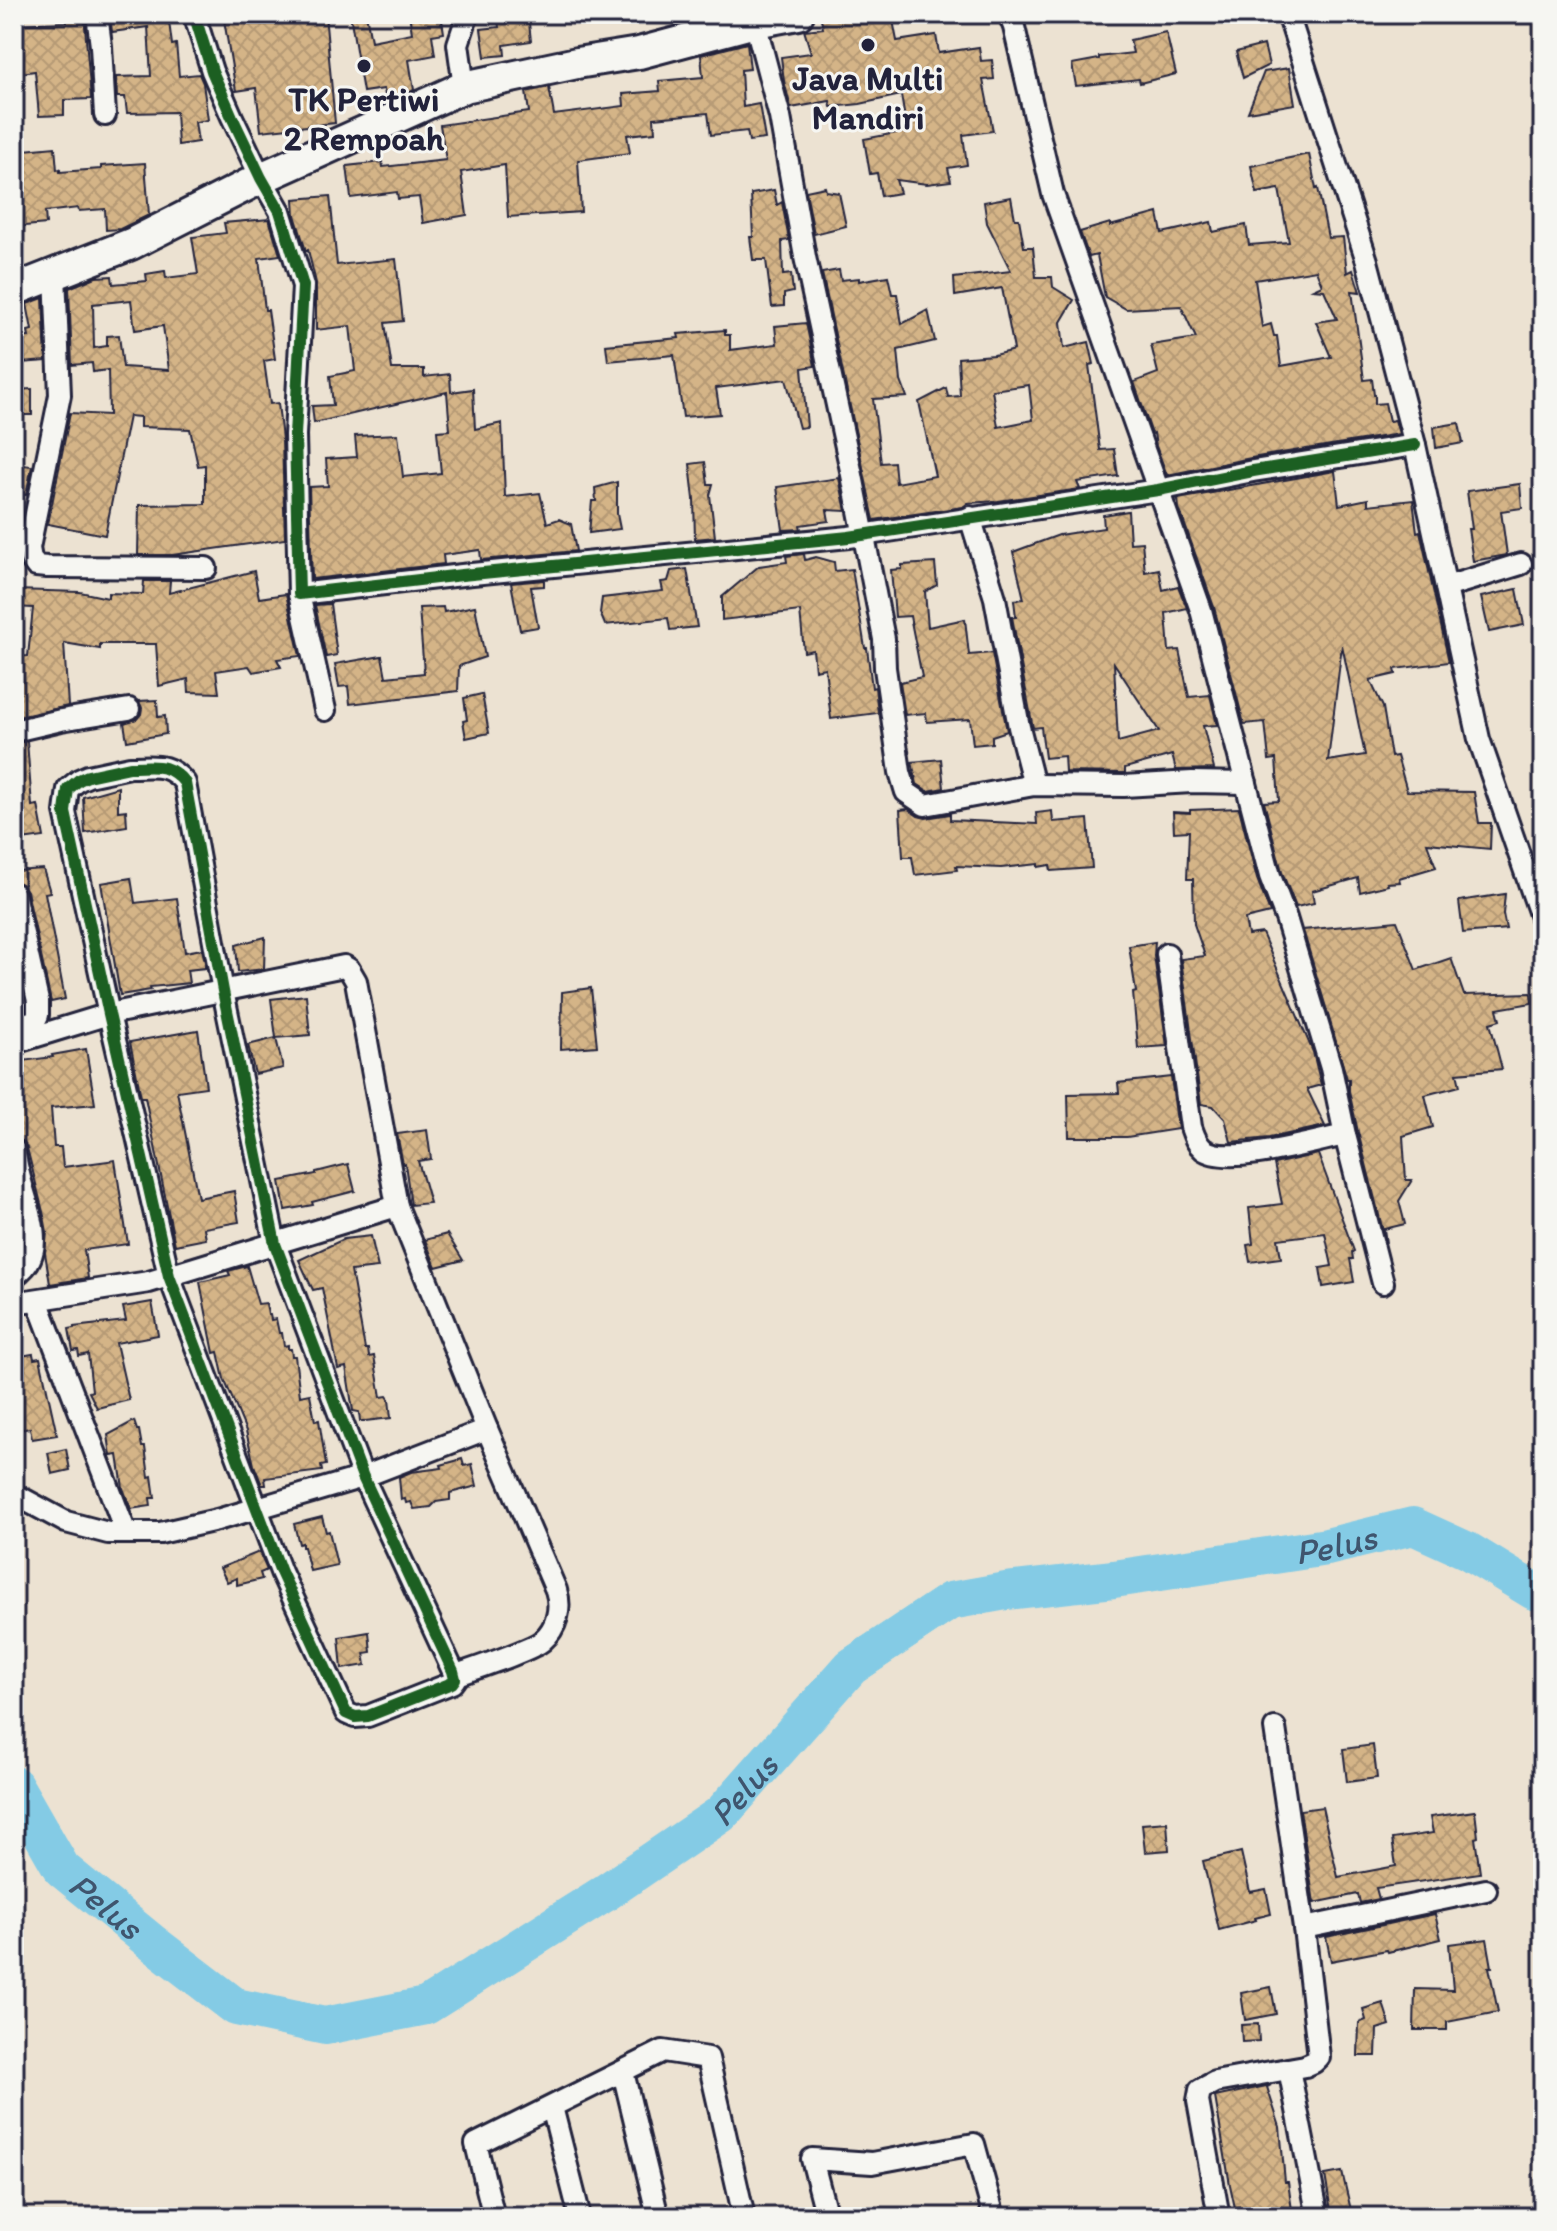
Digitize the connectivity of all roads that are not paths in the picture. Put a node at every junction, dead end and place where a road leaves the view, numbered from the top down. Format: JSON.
{"nodes":[{"id":1,"x":97,"y":14,"type":"edge"},
{"id":2,"x":194,"y":14,"type":"edge"},
{"id":3,"x":468,"y":14,"type":"edge"},
{"id":4,"x":798,"y":14,"type":"edge"},
{"id":5,"x":1009,"y":14,"type":"edge"},
{"id":6,"x":1288,"y":14,"type":"edge"},
{"id":7,"x":755,"y":22,"type":"junction"},
{"id":8,"x":464,"y":87,"type":"junction"},
{"id":9,"x":105,"y":115,"type":"dead end"},
{"id":10,"x":261,"y":178,"type":"junction"},
{"id":11,"x":55,"y":274,"type":"junction"},
{"id":12,"x":14,"y":290,"type":"edge"},
{"id":13,"x":1415,"y":445,"type":"junction"},
{"id":14,"x":1158,"y":490,"type":"junction"},
{"id":15,"x":970,"y":517,"type":"junction"},
{"id":16,"x":862,"y":535,"type":"junction"},
{"id":17,"x":22,"y":541,"type":"edge"},
{"id":18,"x":1521,"y":564,"type":"dead end"},
{"id":19,"x":206,"y":568,"type":"dead end"},
{"id":20,"x":1446,"y":587,"type":"junction"},
{"id":21,"x":299,"y":594,"type":"junction"},
{"id":22,"x":129,"y":709,"type":"dead end"},
{"id":23,"x":325,"y":710,"type":"dead end"},
{"id":24,"x":14,"y":731,"type":"edge"},
{"id":25,"x":1246,"y":783,"type":"junction"},
{"id":26,"x":1034,"y":785,"type":"junction"},
{"id":27,"x":14,"y":894,"type":"edge"},
{"id":28,"x":1543,"y":923,"type":"edge"},
{"id":29,"x":1167,"y":954,"type":"dead end"},
{"id":30,"x":223,"y":991,"type":"junction"},
{"id":31,"x":109,"y":1014,"type":"junction"},
{"id":32,"x":14,"y":1026,"type":"edge"},
{"id":33,"x":14,"y":1043,"type":"edge"},
{"id":34,"x":1345,"y":1135,"type":"junction"},
{"id":35,"x":14,"y":1150,"type":"edge"},
{"id":36,"x":397,"y":1206,"type":"junction"},
{"id":37,"x":275,"y":1244,"type":"junction"},
{"id":38,"x":14,"y":1276,"type":"edge"},
{"id":39,"x":169,"y":1276,"type":"junction"},
{"id":40,"x":1383,"y":1283,"type":"dead end"},
{"id":41,"x":37,"y":1300,"type":"junction"},
{"id":42,"x":14,"y":1303,"type":"edge"},
{"id":43,"x":487,"y":1429,"type":"junction"},
{"id":44,"x":363,"y":1477,"type":"junction"},
{"id":45,"x":14,"y":1494,"type":"edge"},
{"id":46,"x":257,"y":1509,"type":"junction"},
{"id":47,"x":126,"y":1533,"type":"junction"},
{"id":48,"x":454,"y":1676,"type":"junction"},
{"id":49,"x":1275,"y":1728,"type":"dead end"},
{"id":50,"x":1486,"y":1890,"type":"dead end"},
{"id":51,"x":1304,"y":1928,"type":"junction"},
{"id":52,"x":1289,"y":2069,"type":"junction"},
{"id":53,"x":623,"y":2072,"type":"junction"},
{"id":54,"x":552,"y":2107,"type":"junction"},
{"id":55,"x":494,"y":2217,"type":"edge"},
{"id":56,"x":580,"y":2217,"type":"edge"},
{"id":57,"x":658,"y":2217,"type":"edge"},
{"id":58,"x":744,"y":2217,"type":"edge"},
{"id":59,"x":827,"y":2217,"type":"edge"},
{"id":60,"x":994,"y":2217,"type":"edge"},
{"id":61,"x":1219,"y":2217,"type":"edge"},
{"id":62,"x":1318,"y":2217,"type":"edge"}],
"edges":[{"from":1,"to":9,"type":"street"},
{"from":2,"to":10,"type":"street"},
{"from":3,"to":8,"type":"street"},
{"from":4,"to":7,"type":"main road"},
{"from":5,"to":14,"type":"street"},
{"from":6,"to":13,"type":"street"},
{"from":7,"to":8,"type":"main road"},
{"from":7,"to":16,"type":"street"},
{"from":8,"to":10,"type":"main road"},
{"from":10,"to":11,"type":"main road"},
{"from":10,"to":21,"type":"street"},
{"from":11,"to":12,"type":"main road"},
{"from":11,"to":17,"type":"street"},
{"from":13,"to":14,"type":"street"},
{"from":13,"to":20,"type":"street"},
{"from":14,"to":15,"type":"street"},
{"from":14,"to":25,"type":"street"},
{"from":15,"to":16,"type":"street"},
{"from":15,"to":26,"type":"street"},
{"from":16,"to":21,"type":"street"},
{"from":16,"to":26,"type":"street"},
{"from":17,"to":19,"type":"street"},
{"from":18,"to":20,"type":"street"},
{"from":20,"to":28,"type":"street"},
{"from":21,"to":23,"type":"street"},
{"from":22,"to":24,"type":"street"},
{"from":25,"to":26,"type":"street"},
{"from":25,"to":34,"type":"street"},
{"from":27,"to":32,"type":"street"},
{"from":29,"to":34,"type":"street"},
{"from":30,"to":31,"type":"street"},
{"from":30,"to":31,"type":"street"},
{"from":30,"to":36,"type":"street"},
{"from":30,"to":37,"type":"street"},
{"from":31,"to":33,"type":"street"},
{"from":31,"to":39,"type":"street"},
{"from":34,"to":40,"type":"street"},
{"from":35,"to":38,"type":"street"},
{"from":36,"to":37,"type":"street"},
{"from":36,"to":43,"type":"street"},
{"from":37,"to":39,"type":"street"},
{"from":37,"to":44,"type":"street"},
{"from":39,"to":41,"type":"street"},
{"from":39,"to":46,"type":"street"},
{"from":41,"to":42,"type":"street"},
{"from":41,"to":47,"type":"street"},
{"from":43,"to":44,"type":"street"},
{"from":43,"to":48,"type":"street"},
{"from":44,"to":46,"type":"street"},
{"from":44,"to":48,"type":"street"},
{"from":45,"to":47,"type":"street"},
{"from":46,"to":47,"type":"street"},
{"from":46,"to":48,"type":"street"},
{"from":49,"to":51,"type":"street"},
{"from":50,"to":51,"type":"street"},
{"from":51,"to":52,"type":"street"},
{"from":52,"to":61,"type":"street"},
{"from":52,"to":62,"type":"street"},
{"from":53,"to":54,"type":"street"},
{"from":53,"to":57,"type":"street"},
{"from":53,"to":58,"type":"street"},
{"from":54,"to":55,"type":"street"},
{"from":54,"to":56,"type":"street"},
{"from":59,"to":60,"type":"street"}]}
